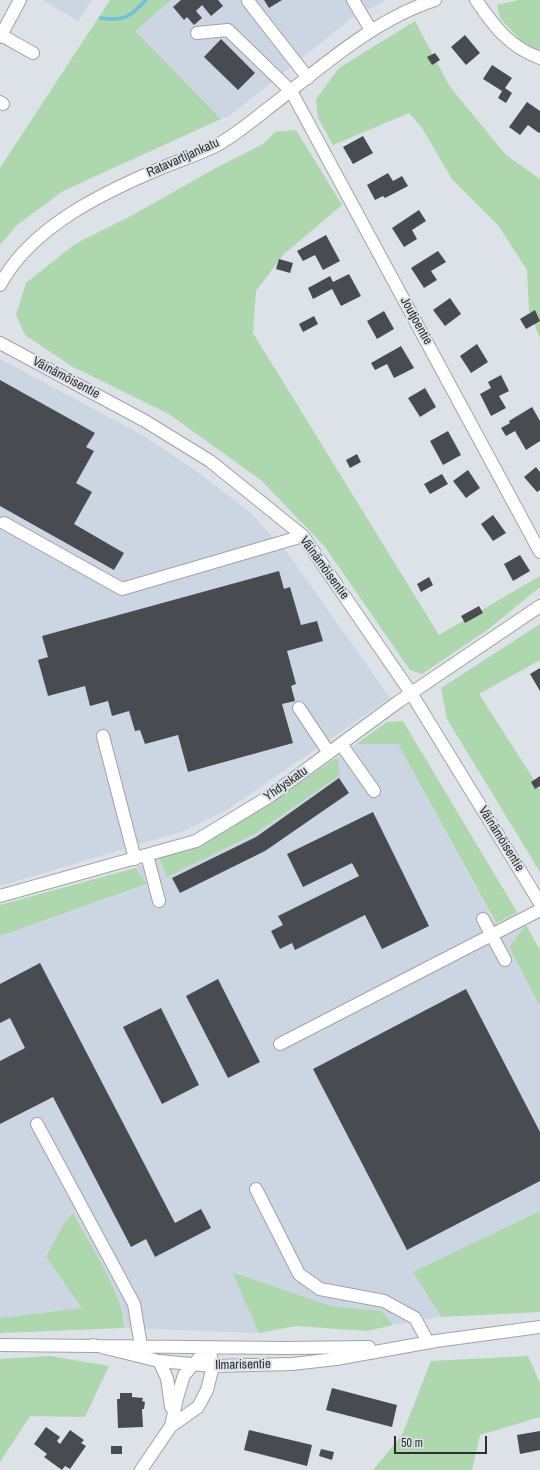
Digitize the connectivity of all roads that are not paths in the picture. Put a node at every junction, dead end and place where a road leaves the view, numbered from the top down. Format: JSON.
{"nodes":[{"id":1,"x":20,"y":0,"type":"edge"},
{"id":2,"x":353,"y":0,"type":"edge"},
{"id":3,"x":434,"y":0,"type":"edge"},
{"id":4,"x":476,"y":0,"type":"edge"},
{"id":5,"x":248,"y":1,"type":"edge"},
{"id":6,"x":371,"y":30,"type":"junction"},
{"id":7,"x":197,"y":33,"type":"dead end"},
{"id":8,"x":0,"y":36,"type":"edge"},
{"id":9,"x":32,"y":53,"type":"dead end"},
{"id":10,"x":540,"y":58,"type":"edge"},
{"id":11,"x":308,"y":78,"type":"junction"},
{"id":12,"x":291,"y":91,"type":"junction"},
{"id":13,"x":0,"y":285,"type":"edge"},
{"id":14,"x":0,"y":343,"type":"edge"},
{"id":15,"x":4,"y":523,"type":"dead end"},
{"id":16,"x":303,"y":536,"type":"junction"},
{"id":17,"x":540,"y":552,"type":"edge"},
{"id":18,"x":540,"y":606,"type":"edge"},
{"id":19,"x":411,"y":693,"type":"junction"},
{"id":20,"x":299,"y":708,"type":"dead end"},
{"id":21,"x":103,"y":736,"type":"dead end"},
{"id":22,"x":341,"y":744,"type":"junction"},
{"id":23,"x":329,"y":753,"type":"junction"},
{"id":24,"x":374,"y":791,"type":"dead end"},
{"id":25,"x":147,"y":855,"type":"junction"},
{"id":26,"x":134,"y":859,"type":"junction"},
{"id":27,"x":0,"y":896,"type":"edge"},
{"id":28,"x":159,"y":901,"type":"dead end"},
{"id":29,"x":540,"y":903,"type":"edge"},
{"id":30,"x":540,"y":910,"type":"edge"},
{"id":31,"x":483,"y":919,"type":"dead end"},
{"id":32,"x":492,"y":936,"type":"junction"},
{"id":33,"x":505,"y":960,"type":"dead end"},
{"id":34,"x":280,"y":1044,"type":"dead end"},
{"id":35,"x":37,"y":1124,"type":"dead end"},
{"id":36,"x":256,"y":1189,"type":"dead end"},
{"id":37,"x":540,"y":1327,"type":"edge"},
{"id":38,"x":428,"y":1342,"type":"junction"},
{"id":39,"x":0,"y":1344,"type":"edge"},
{"id":40,"x":209,"y":1347,"type":"junction"},
{"id":41,"x":394,"y":1348,"type":"junction"},
{"id":42,"x":139,"y":1351,"type":"junction"},
{"id":43,"x":159,"y":1362,"type":"junction"},
{"id":44,"x":193,"y":1364,"type":"junction"},
{"id":45,"x":213,"y":1366,"type":"junction"},
{"id":46,"x":171,"y":1426,"type":"junction"},
{"id":47,"x":141,"y":1470,"type":"edge"}],
"edges":[{"from":1,"to":8,"type":"street"},
{"from":2,"to":6,"type":"street"},
{"from":3,"to":6,"type":"street","name":"Ratavartijankatu"},
{"from":4,"to":10,"type":"street"},
{"from":5,"to":11,"type":"street"},
{"from":6,"to":11,"type":"street","name":"Ratavartijankatu"},
{"from":7,"to":12,"type":"street","name":"Joutjoentie"},
{"from":8,"to":9,"type":"street"},
{"from":11,"to":12,"type":"street","name":"Ratavartijankatu"},
{"from":12,"to":13,"type":"street","name":"Ratavartijankatu"},
{"from":12,"to":17,"type":"street","name":"Joutjoentie"},
{"from":14,"to":16,"type":"street","name":"Väinämöisentie"},
{"from":15,"to":16,"type":"street"},
{"from":16,"to":19,"type":"street","name":"Väinämöisentie"},
{"from":18,"to":19,"type":"street","name":"Yhdyskatu"},
{"from":19,"to":22,"type":"street","name":"Yhdyskatu"},
{"from":19,"to":29,"type":"street","name":"Väinämöisentie"},
{"from":20,"to":23,"type":"street"},
{"from":21,"to":26,"type":"street"},
{"from":22,"to":23,"type":"street","name":"Yhdyskatu"},
{"from":22,"to":24,"type":"street"},
{"from":23,"to":25,"type":"street","name":"Yhdyskatu"},
{"from":25,"to":26,"type":"street","name":"Yhdyskatu"},
{"from":25,"to":28,"type":"street"},
{"from":26,"to":27,"type":"street","name":"Yhdyskatu"},
{"from":30,"to":32,"type":"street"},
{"from":31,"to":32,"type":"street"},
{"from":32,"to":33,"type":"street"},
{"from":32,"to":34,"type":"street"},
{"from":35,"to":42,"type":"street"},
{"from":36,"to":38,"type":"street"},
{"from":37,"to":38,"type":"street","name":"Ilmarisentie"},
{"from":38,"to":41,"type":"street","name":"Ilmarisentie"},
{"from":39,"to":42,"type":"street","name":"Ilmarisentie"},
{"from":40,"to":41,"type":"street","name":"Ilmarisentie"},
{"from":40,"to":42,"type":"street","name":"Ilmarisentie"},
{"from":40,"to":44,"type":"street"},
{"from":40,"to":45,"type":"street"},
{"from":41,"to":45,"type":"street","name":"Ilmarisentie"},
{"from":42,"to":43,"type":"street","name":"Ilmarisentie"},
{"from":43,"to":44,"type":"street","name":"Ilmarisentie"},
{"from":43,"to":46,"type":"street"},
{"from":44,"to":45,"type":"street","name":"Ilmarisentie"},
{"from":44,"to":46,"type":"street"},
{"from":45,"to":46,"type":"street"},
{"from":46,"to":47,"type":"street"}]}
